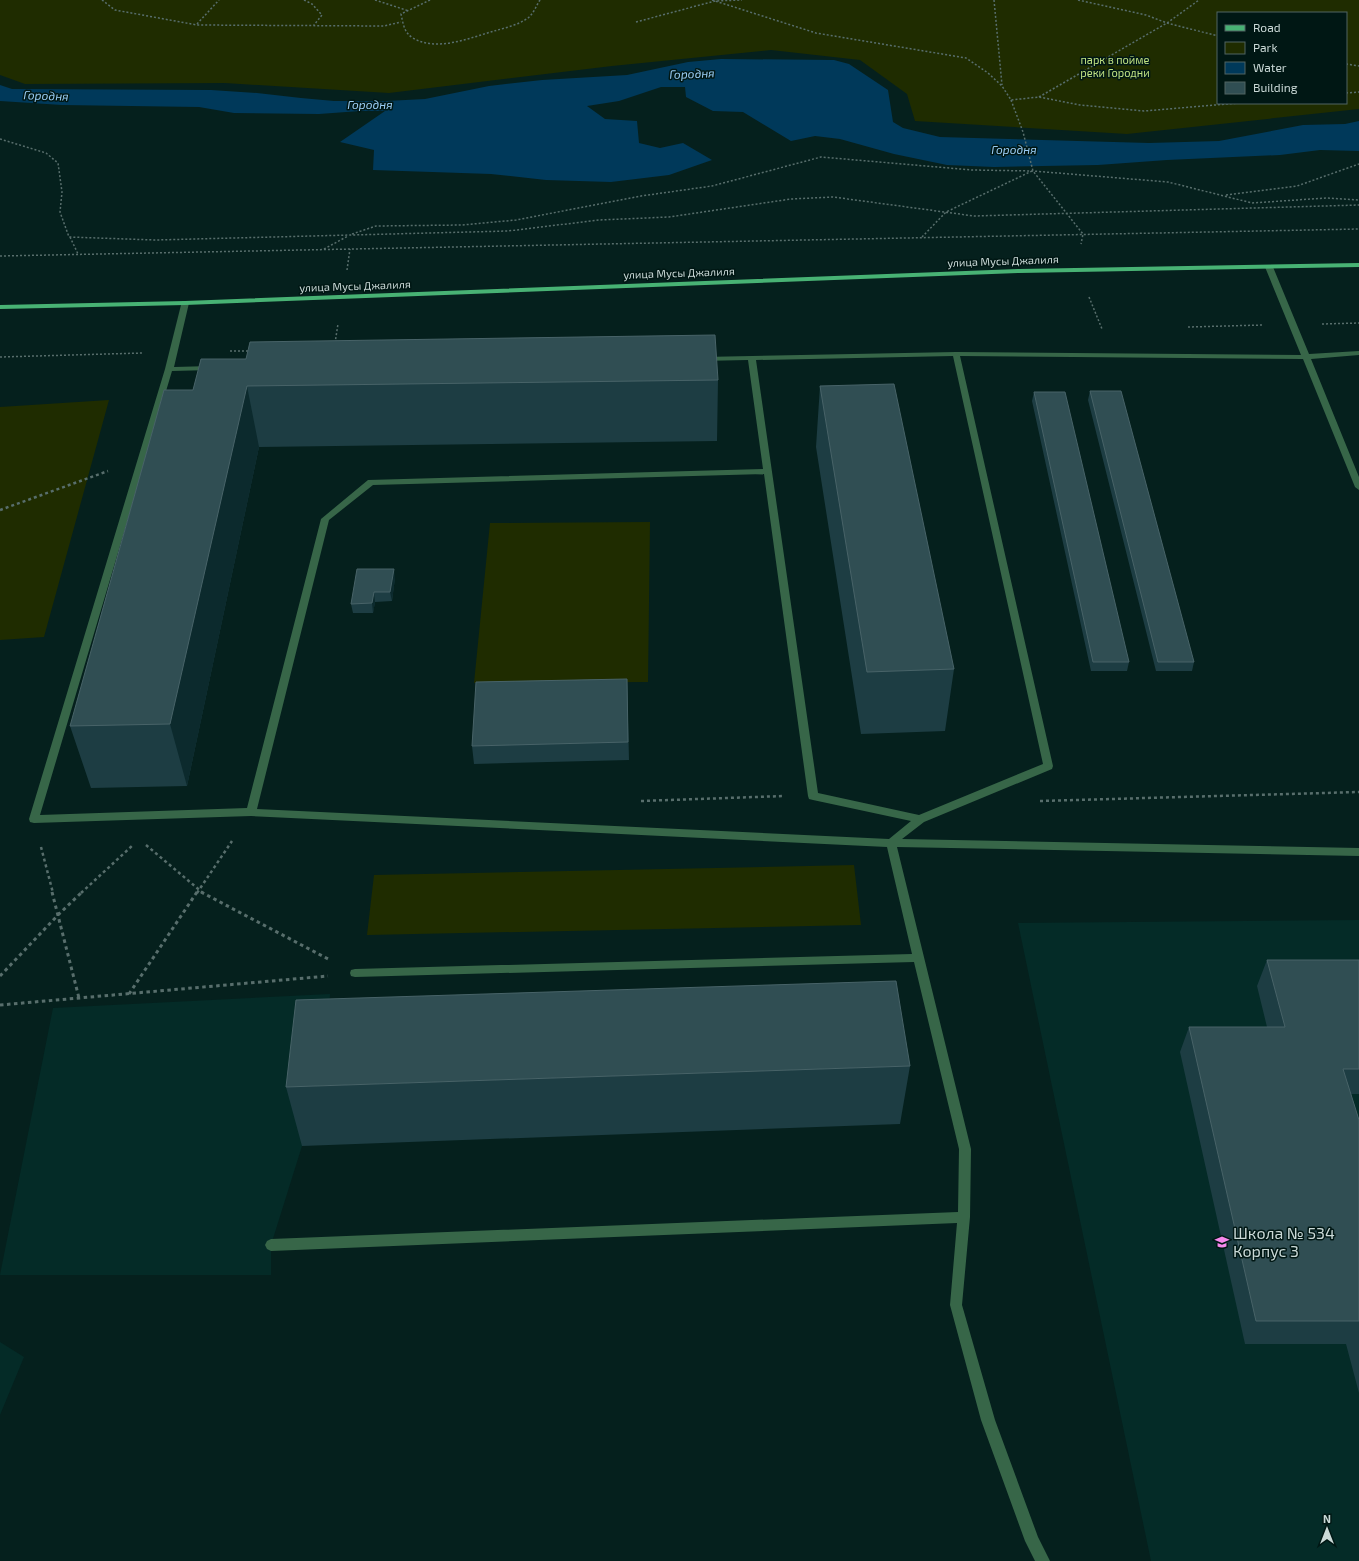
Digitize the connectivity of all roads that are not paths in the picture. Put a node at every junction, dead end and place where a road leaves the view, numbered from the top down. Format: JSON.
{"nodes":[{"id":1,"x":1359,"y":265,"type":"edge"},
{"id":2,"x":1269,"y":267,"type":"junction"},
{"id":3,"x":186,"y":303,"type":"junction"},
{"id":4,"x":0,"y":307,"type":"edge"},
{"id":5,"x":1359,"y":353,"type":"edge"},
{"id":6,"x":956,"y":354,"type":"junction"},
{"id":7,"x":1306,"y":357,"type":"junction"},
{"id":8,"x":752,"y":358,"type":"junction"},
{"id":9,"x":696,"y":359,"type":"edge"},
{"id":10,"x":217,"y":368,"type":"edge"},
{"id":11,"x":169,"y":369,"type":"junction"},
{"id":12,"x":768,"y":471,"type":"junction"},
{"id":13,"x":1359,"y":487,"type":"edge"},
{"id":14,"x":251,"y":812,"type":"junction"},
{"id":15,"x":920,"y":819,"type":"junction"},
{"id":16,"x":891,"y":843,"type":"junction"},
{"id":17,"x":1359,"y":852,"type":"edge"},
{"id":18,"x":918,"y":958,"type":"junction"},
{"id":19,"x":356,"y":973,"type":"road end"},
{"id":20,"x":964,"y":1217,"type":"junction"},
{"id":21,"x":271,"y":1245,"type":"dead end"},
{"id":22,"x":1043,"y":1561,"type":"edge"}],
"edges":[{"from":1,"to":2,"type":"main road","name":"улица Мусы Джалиля"},
{"from":2,"to":3,"type":"main road","name":"улица Мусы Джалиля"},
{"from":2,"to":7,"type":"lane"},
{"from":3,"to":4,"type":"main road","name":"улица Мусы Джалиля"},
{"from":3,"to":11,"type":"lane"},
{"from":5,"to":7,"type":"lane"},
{"from":6,"to":7,"type":"lane"},
{"from":6,"to":8,"type":"lane"},
{"from":6,"to":15,"type":"lane"},
{"from":7,"to":13,"type":"lane"},
{"from":8,"to":9,"type":"lane"},
{"from":8,"to":12,"type":"lane"},
{"from":10,"to":11,"type":"lane"},
{"from":11,"to":14,"type":"lane"},
{"from":12,"to":14,"type":"lane"},
{"from":12,"to":15,"type":"lane"},
{"from":14,"to":16,"type":"lane"},
{"from":15,"to":16,"type":"lane"},
{"from":16,"to":17,"type":"lane"},
{"from":16,"to":18,"type":"lane"},
{"from":18,"to":19,"type":"lane"},
{"from":18,"to":20,"type":"lane"},
{"from":20,"to":21,"type":"lane"},
{"from":20,"to":22,"type":"lane"}]}
